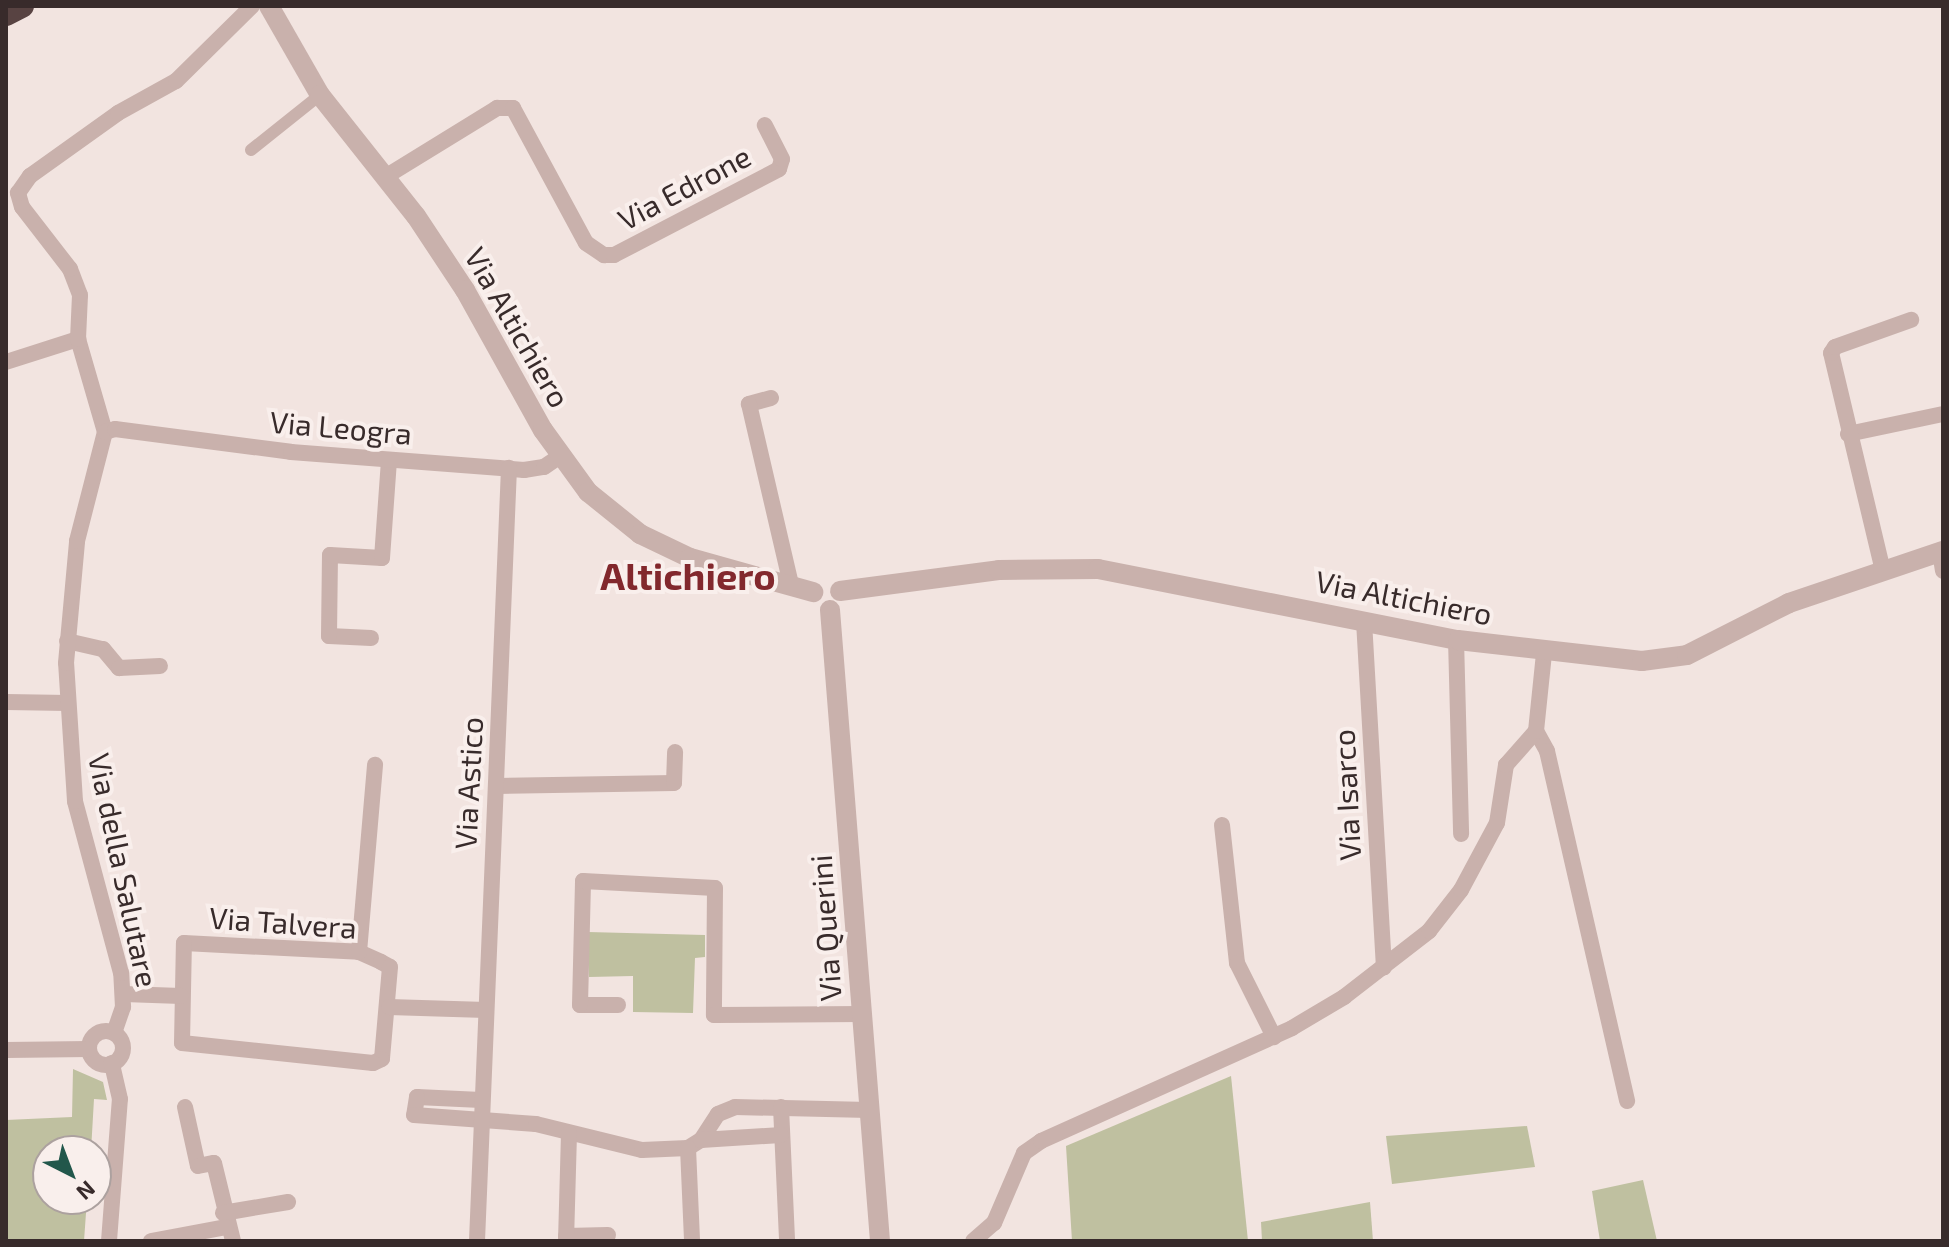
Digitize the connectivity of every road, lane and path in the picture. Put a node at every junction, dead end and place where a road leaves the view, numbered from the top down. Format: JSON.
{"nodes":[{"id":1,"x":22,"y":6,"type":"edge"},
{"id":2,"x":252,"y":6,"type":"edge"},
{"id":3,"x":269,"y":6,"type":"edge"},
{"id":4,"x":6,"y":14,"type":"edge"},
{"id":5,"x":320,"y":95,"type":"junction"},
{"id":6,"x":765,"y":125,"type":"dead end"},
{"id":7,"x":251,"y":150,"type":"dead end"},
{"id":8,"x":385,"y":177,"type":"junction"},
{"id":9,"x":1911,"y":320,"type":"dead end"},
{"id":10,"x":78,"y":339,"type":"junction"},
{"id":11,"x":6,"y":362,"type":"edge"},
{"id":12,"x":771,"y":398,"type":"dead end"},
{"id":13,"x":1943,"y":414,"type":"edge"},
{"id":14,"x":110,"y":431,"type":"junction"},
{"id":15,"x":1848,"y":434,"type":"junction"},
{"id":16,"x":559,"y":457,"type":"junction"},
{"id":17,"x":389,"y":460,"type":"junction"},
{"id":18,"x":509,"y":468,"type":"junction"},
{"id":19,"x":1942,"y":558,"type":"edge"},
{"id":20,"x":1883,"y":571,"type":"junction"},
{"id":21,"x":791,"y":584,"type":"junction"},
{"id":22,"x":840,"y":591,"type":"junction"},
{"id":23,"x":813,"y":592,"type":"junction"},
{"id":24,"x":830,"y":610,"type":"junction"},
{"id":25,"x":1364,"y":621,"type":"junction"},
{"id":26,"x":371,"y":638,"type":"dead end"},
{"id":27,"x":1456,"y":639,"type":"junction"},
{"id":28,"x":67,"y":641,"type":"junction"},
{"id":29,"x":1544,"y":654,"type":"junction"},
{"id":30,"x":160,"y":666,"type":"dead end"},
{"id":31,"x":6,"y":702,"type":"edge"},
{"id":32,"x":68,"y":703,"type":"junction"},
{"id":33,"x":1536,"y":731,"type":"junction"},
{"id":34,"x":675,"y":752,"type":"dead end"},
{"id":35,"x":375,"y":765,"type":"dead end"},
{"id":36,"x":497,"y":786,"type":"junction"},
{"id":37,"x":1222,"y":825,"type":"dead end"},
{"id":38,"x":1461,"y":834,"type":"dead end"},
{"id":39,"x":359,"y":952,"type":"junction"},
{"id":40,"x":381,"y":962,"type":"junction"},
{"id":41,"x":1384,"y":967,"type":"junction"},
{"id":42,"x":124,"y":994,"type":"junction"},
{"id":43,"x":181,"y":996,"type":"junction"},
{"id":44,"x":618,"y":1005,"type":"dead end"},
{"id":45,"x":389,"y":1007,"type":"junction"},
{"id":46,"x":486,"y":1010,"type":"junction"},
{"id":47,"x":861,"y":1014,"type":"junction"},
{"id":48,"x":114,"y":1033,"type":"junction"},
{"id":49,"x":1274,"y":1037,"type":"junction"},
{"id":50,"x":89,"y":1049,"type":"junction"},
{"id":51,"x":6,"y":1050,"type":"edge"},
{"id":52,"x":112,"y":1063,"type":"junction"},
{"id":53,"x":373,"y":1063,"type":"junction"},
{"id":54,"x":481,"y":1100,"type":"junction"},
{"id":55,"x":1627,"y":1101,"type":"dead end"},
{"id":56,"x":185,"y":1107,"type":"dead end"},
{"id":57,"x":781,"y":1107,"type":"junction"},
{"id":58,"x":869,"y":1110,"type":"junction"},
{"id":59,"x":480,"y":1124,"type":"junction"},
{"id":60,"x":569,"y":1133,"type":"junction"},
{"id":61,"x":781,"y":1135,"type":"junction"},
{"id":62,"x":695,"y":1144,"type":"junction"},
{"id":63,"x":288,"y":1202,"type":"dead end"},
{"id":64,"x":227,"y":1227,"type":"edge"},
{"id":65,"x":608,"y":1235,"type":"dead end"},
{"id":66,"x":566,"y":1239,"type":"edge"},
{"id":67,"x":109,"y":1241,"type":"edge"},
{"id":68,"x":151,"y":1241,"type":"edge"},
{"id":69,"x":477,"y":1241,"type":"edge"},
{"id":70,"x":692,"y":1241,"type":"edge"},
{"id":71,"x":787,"y":1241,"type":"edge"},
{"id":72,"x":880,"y":1241,"type":"edge"},
{"id":73,"x":973,"y":1241,"type":"edge"}],
"edges":[{"from":1,"to":4,"type":"highway"},
{"from":2,"to":10,"type":"street"},
{"from":3,"to":5,"type":"street","name":"Via Altichiero"},
{"from":5,"to":7,"type":"street"},
{"from":5,"to":8,"type":"street","name":"Via Altichiero"},
{"from":6,"to":8,"type":"street","name":"Via Edrone"},
{"from":8,"to":16,"type":"street","name":"Via Altichiero"},
{"from":9,"to":15,"type":"street"},
{"from":10,"to":11,"type":"street"},
{"from":10,"to":14,"type":"street"},
{"from":12,"to":21,"type":"street"},
{"from":13,"to":15,"type":"street"},
{"from":14,"to":17,"type":"street","name":"Via Leogra"},
{"from":14,"to":28,"type":"street","name":"Via della Salutare"},
{"from":15,"to":20,"type":"street"},
{"from":16,"to":18,"type":"street","name":"Via Leogra"},
{"from":16,"to":21,"type":"street","name":"Via Altichiero"},
{"from":17,"to":18,"type":"street","name":"Via Leogra"},
{"from":17,"to":26,"type":"street"},
{"from":18,"to":36,"type":"street","name":"Via Astico"},
{"from":19,"to":20,"type":"street","name":"Via Altichiero"},
{"from":20,"to":29,"type":"street","name":"Via Altichiero"},
{"from":21,"to":23,"type":"street","name":"Via Altichiero"},
{"from":22,"to":23,"type":"street","name":"Via Altichiero"},
{"from":22,"to":24,"type":"street"},
{"from":22,"to":25,"type":"street","name":"Via Altichiero"},
{"from":23,"to":24,"type":"street","name":"Via Altichiero"},
{"from":24,"to":47,"type":"street","name":"Via Querini"},
{"from":25,"to":27,"type":"street","name":"Via Altichiero"},
{"from":25,"to":41,"type":"street","name":"Via Isarco"},
{"from":27,"to":29,"type":"street","name":"Via Altichiero"},
{"from":27,"to":38,"type":"street"},
{"from":28,"to":30,"type":"street"},
{"from":28,"to":32,"type":"street","name":"Via della Salutare"},
{"from":29,"to":33,"type":"street"},
{"from":31,"to":32,"type":"street"},
{"from":32,"to":42,"type":"street","name":"Via della Salutare"},
{"from":33,"to":41,"type":"street"},
{"from":33,"to":55,"type":"street"},
{"from":34,"to":36,"type":"street"},
{"from":35,"to":39,"type":"street"},
{"from":36,"to":46,"type":"street","name":"Via Astico"},
{"from":37,"to":49,"type":"street"},
{"from":39,"to":40,"type":"street","name":"Via Talvera"},
{"from":39,"to":43,"type":"street","name":"Via Talvera"},
{"from":40,"to":45,"type":"street","name":"Via Talvera"},
{"from":40,"to":53,"type":"street","name":"Via Talvera"},
{"from":41,"to":49,"type":"street"},
{"from":42,"to":43,"type":"street"},
{"from":42,"to":48,"type":"street","name":"Via della Salutare"},
{"from":43,"to":53,"type":"street","name":"Via Talvera"},
{"from":44,"to":47,"type":"street"},
{"from":45,"to":46,"type":"street"},
{"from":45,"to":53,"type":"street","name":"Via Talvera"},
{"from":46,"to":54,"type":"street","name":"Via Astico"},
{"from":47,"to":58,"type":"street","name":"Via Querini"},
{"from":48,"to":50,"type":"street"},
{"from":48,"to":52,"type":"street","name":"Via della Salutare"},
{"from":49,"to":73,"type":"street"},
{"from":50,"to":51,"type":"street"},
{"from":50,"to":52,"type":"street"},
{"from":52,"to":67,"type":"street","name":"Via della Salutare"},
{"from":54,"to":59,"type":"street","name":"Via Astico"},
{"from":54,"to":59,"type":"street"},
{"from":56,"to":64,"type":"street"},
{"from":57,"to":58,"type":"street"},
{"from":57,"to":61,"type":"street"},
{"from":57,"to":62,"type":"street"},
{"from":58,"to":72,"type":"street","name":"Via Querini"},
{"from":59,"to":60,"type":"street"},
{"from":59,"to":69,"type":"street","name":"Via Astico"},
{"from":60,"to":62,"type":"street"},
{"from":60,"to":66,"type":"street"},
{"from":61,"to":62,"type":"street"},
{"from":61,"to":71,"type":"street"},
{"from":62,"to":70,"type":"street"},
{"from":63,"to":64,"type":"street"},
{"from":64,"to":68,"type":"street"},
{"from":65,"to":66,"type":"street"}]}
